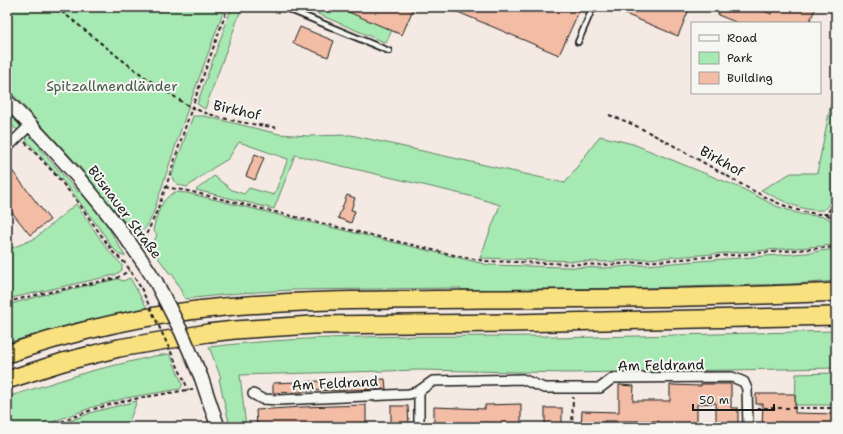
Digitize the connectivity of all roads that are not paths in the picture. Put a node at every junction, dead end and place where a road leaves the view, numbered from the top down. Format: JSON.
{"nodes":[{"id":1,"x":283,"y":7,"type":"edge"},
{"id":2,"x":594,"y":7,"type":"edge"},
{"id":3,"x":578,"y":42,"type":"dead end"},
{"id":4,"x":389,"y":52,"type":"dead end"},
{"id":5,"x":7,"y":101,"type":"edge"},
{"id":6,"x":30,"y":125,"type":"junction"},
{"id":7,"x":7,"y":148,"type":"edge"},
{"id":8,"x":836,"y":292,"type":"edge"},
{"id":9,"x":836,"y":316,"type":"edge"},
{"id":10,"x":7,"y":354,"type":"edge"},
{"id":11,"x":7,"y":380,"type":"edge"},
{"id":12,"x":419,"y":391,"type":"junction"},
{"id":13,"x":253,"y":394,"type":"dead end"},
{"id":14,"x":218,"y":427,"type":"edge"},
{"id":15,"x":419,"y":427,"type":"edge"},
{"id":16,"x":748,"y":427,"type":"edge"}],
"edges":[{"from":1,"to":4,"type":"lane"},
{"from":2,"to":3,"type":"lane"},
{"from":5,"to":6,"type":"street","name":"Büsnauer Straße"},
{"from":6,"to":7,"type":"street"},
{"from":6,"to":14,"type":"street","name":"Büsnauer Straße","bridge":true},
{"from":8,"to":10,"type":"highway"},
{"from":9,"to":11,"type":"highway"},
{"from":12,"to":13,"type":"street","name":"Am Feldrand"},
{"from":12,"to":15,"type":"street"},
{"from":12,"to":16,"type":"street","name":"Am Feldrand"}]}
